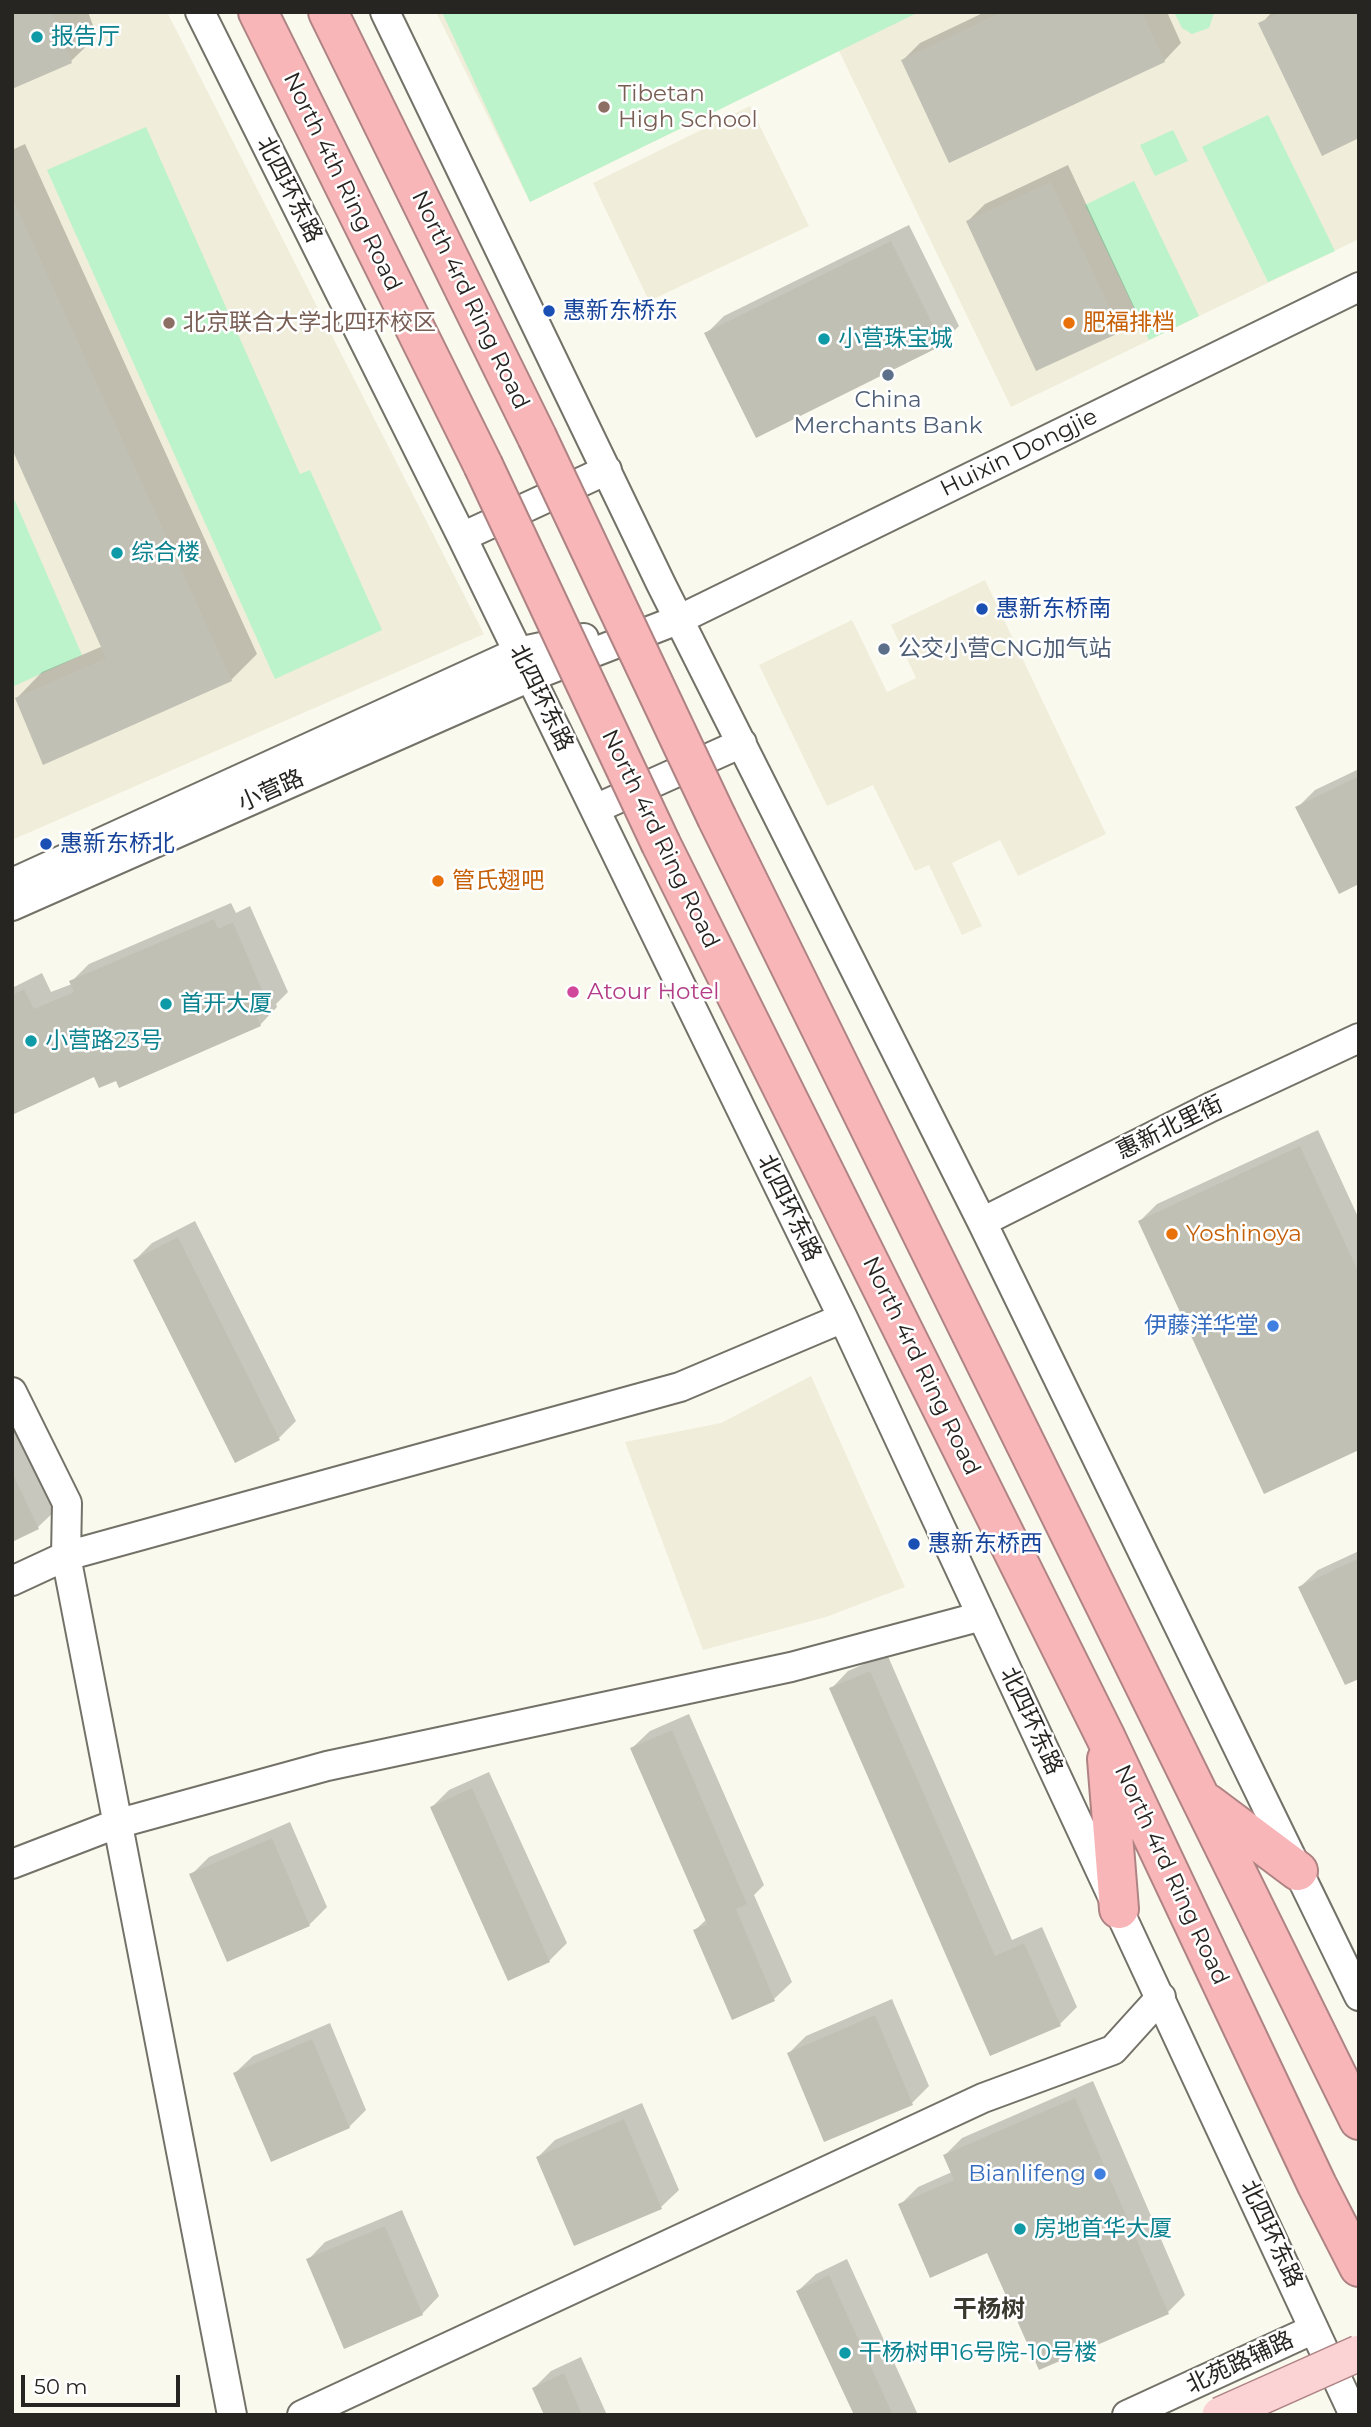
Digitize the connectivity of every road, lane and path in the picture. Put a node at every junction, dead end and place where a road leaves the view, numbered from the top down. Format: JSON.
{"nodes":[{"id":1,"x":200,"y":12,"type":"edge"},
{"id":2,"x":258,"y":12,"type":"edge"},
{"id":3,"x":328,"y":12,"type":"edge"},
{"id":4,"x":385,"y":12,"type":"edge"},
{"id":5,"x":1359,"y":286,"type":"edge"},
{"id":6,"x":482,"y":465,"type":"joint"},
{"id":7,"x":607,"y":470,"type":"junction"},
{"id":8,"x":462,"y":537,"type":"junction"},
{"id":9,"x":680,"y":619,"type":"junction"},
{"id":10,"x":524,"y":664,"type":"junction"},
{"id":11,"x":742,"y":743,"type":"junction"},
{"id":12,"x":595,"y":809,"type":"junction"},
{"id":13,"x":12,"y":883,"type":"edge"},
{"id":14,"x":12,"y":905,"type":"edge"},
{"id":15,"x":1359,"y":1038,"type":"edge"},
{"id":16,"x":982,"y":1222,"type":"junction"},
{"id":17,"x":843,"y":1318,"type":"junction"},
{"id":18,"x":12,"y":1392,"type":"edge"},
{"id":19,"x":66,"y":1556,"type":"junction"},
{"id":20,"x":12,"y":1581,"type":"edge"},
{"id":21,"x":982,"y":1616,"type":"junction"},
{"id":22,"x":1105,"y":1736,"type":"junction"},
{"id":23,"x":1200,"y":1797,"type":"junction"},
{"id":24,"x":116,"y":1824,"type":"junction"},
{"id":25,"x":12,"y":1864,"type":"edge"},
{"id":26,"x":1298,"y":1871,"type":"junction"},
{"id":27,"x":1119,"y":1909,"type":"junction"},
{"id":28,"x":1359,"y":1996,"type":"edge"},
{"id":29,"x":1161,"y":1997,"type":"junction"},
{"id":30,"x":1359,"y":2119,"type":"edge"},
{"id":31,"x":1359,"y":2267,"type":"edge"},
{"id":32,"x":1314,"y":2329,"type":"junction"},
{"id":33,"x":1359,"y":2353,"type":"edge"},
{"id":34,"x":1219,"y":2373,"type":"junction"},
{"id":35,"x":232,"y":2415,"type":"edge"},
{"id":36,"x":302,"y":2415,"type":"edge"},
{"id":37,"x":1127,"y":2415,"type":"edge"},
{"id":38,"x":1220,"y":2415,"type":"edge"},
{"id":39,"x":1238,"y":2415,"type":"edge"},
{"id":40,"x":1354,"y":2415,"type":"edge"}],
"edges":[{"from":1,"to":8,"type":"street","name":"北四环东路"},
{"from":2,"to":6,"type":"highway","name":"North 4th Ring Road"},
{"from":3,"to":23,"type":"highway","name":"North 4rd Ring Road","bridge":true},
{"from":4,"to":7,"type":"street"},
{"from":5,"to":9,"type":"street","name":"Huixin Dongjie"},
{"from":6,"to":22,"type":"highway","name":"North 4rd Ring Road","bridge":true},
{"from":7,"to":8,"type":"street"},
{"from":7,"to":9,"type":"street"},
{"from":8,"to":10,"type":"street","name":"北四环东路"},
{"from":9,"to":10,"type":"street","name":"Huixin Dongjie"},
{"from":9,"to":11,"type":"street"},
{"from":10,"to":12,"type":"street","name":"北四环东路"},
{"from":10,"to":13,"type":"street","name":"小营路"},
{"from":10,"to":14,"type":"street","name":"小营路"},
{"from":11,"to":12,"type":"street"},
{"from":11,"to":16,"type":"street"},
{"from":12,"to":17,"type":"street","name":"北四环东路"},
{"from":15,"to":16,"type":"street","name":"惠新北里街"},
{"from":16,"to":26,"type":"street"},
{"from":17,"to":19,"type":"street"},
{"from":17,"to":21,"type":"street","name":"北四环东路"},
{"from":18,"to":19,"type":"street"},
{"from":19,"to":20,"type":"street"},
{"from":19,"to":24,"type":"street"},
{"from":21,"to":24,"type":"street"},
{"from":21,"to":27,"type":"street","name":"北四环东路"},
{"from":22,"to":27,"type":"highway"},
{"from":22,"to":31,"type":"highway","name":"North 4rd Ring Road"},
{"from":23,"to":26,"type":"highway"},
{"from":23,"to":30,"type":"highway"},
{"from":24,"to":25,"type":"street"},
{"from":24,"to":35,"type":"street"},
{"from":26,"to":28,"type":"street"},
{"from":27,"to":29,"type":"street","name":"北四环东路"},
{"from":29,"to":32,"type":"street","name":"北四环东路"},
{"from":29,"to":36,"type":"street"},
{"from":32,"to":34,"type":"street","name":"北苑路辅路"},
{"from":32,"to":40,"type":"street","name":"北四环东路"},
{"from":33,"to":38,"type":"main road","bridge":true},
{"from":34,"to":37,"type":"street","name":"北苑路辅路"},
{"from":34,"to":39,"type":"street"}]}
